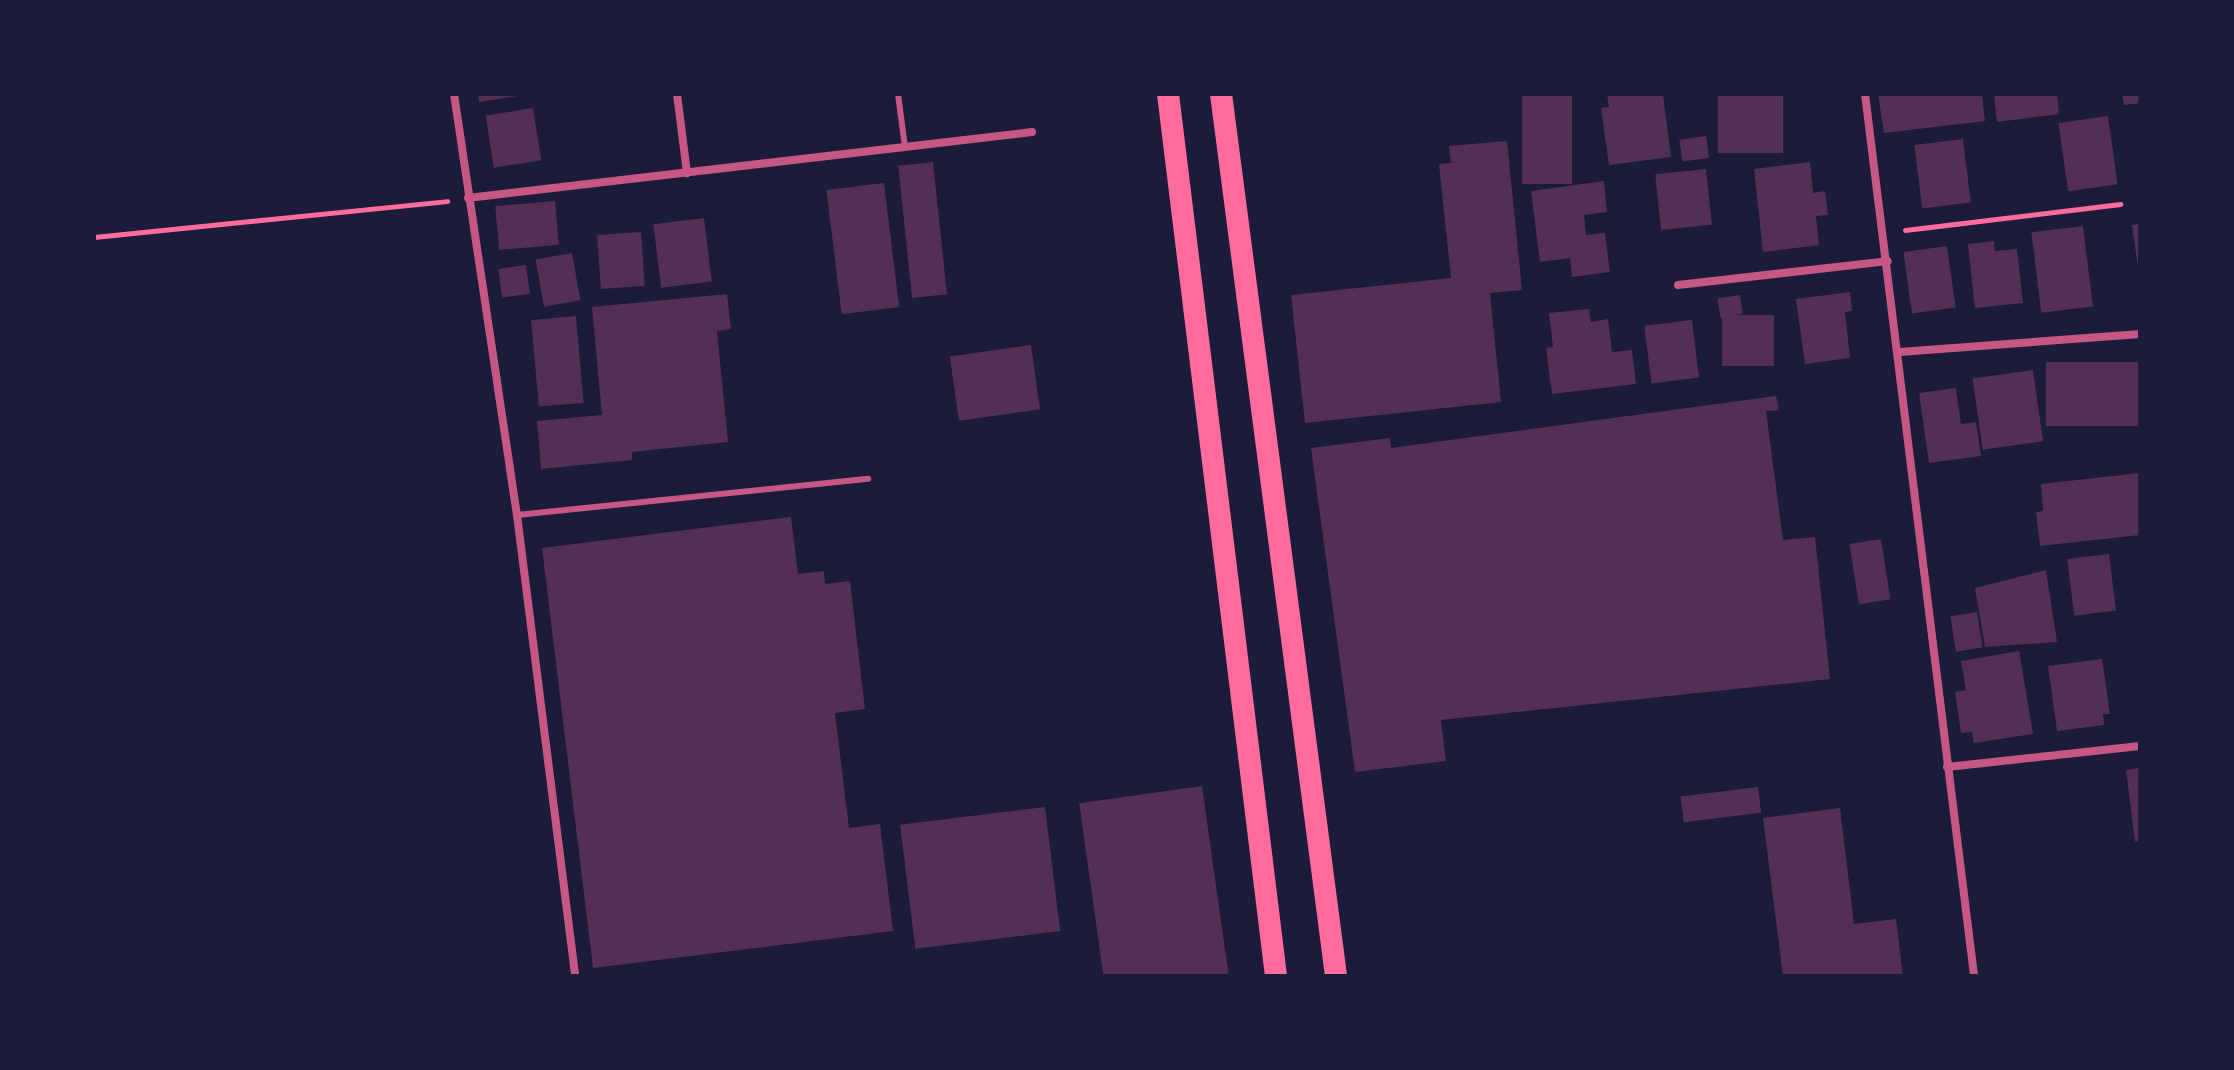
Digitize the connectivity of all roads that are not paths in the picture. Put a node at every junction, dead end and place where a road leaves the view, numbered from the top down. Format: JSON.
{"nodes":[{"id":1,"x":454,"y":94,"type":"edge"},
{"id":2,"x":677,"y":94,"type":"edge"},
{"id":3,"x":898,"y":94,"type":"edge"},
{"id":4,"x":1168,"y":94,"type":"edge"},
{"id":5,"x":1221,"y":94,"type":"edge"},
{"id":6,"x":1865,"y":94,"type":"edge"},
{"id":7,"x":1032,"y":132,"type":"dead end"},
{"id":8,"x":905,"y":147,"type":"junction"},
{"id":9,"x":687,"y":173,"type":"junction"},
{"id":10,"x":468,"y":198,"type":"junction"},
{"id":11,"x":1888,"y":261,"type":"junction"},
{"id":12,"x":1678,"y":285,"type":"dead end"},
{"id":13,"x":2140,"y":334,"type":"edge"},
{"id":14,"x":1900,"y":352,"type":"junction"},
{"id":15,"x":868,"y":479,"type":"dead end"},
{"id":16,"x":517,"y":515,"type":"junction"},
{"id":17,"x":2140,"y":746,"type":"edge"},
{"id":18,"x":1947,"y":767,"type":"junction"},
{"id":19,"x":575,"y":976,"type":"edge"},
{"id":20,"x":1276,"y":976,"type":"edge"},
{"id":21,"x":1336,"y":976,"type":"edge"},
{"id":22,"x":1974,"y":976,"type":"edge"}],
"edges":[{"from":1,"to":10,"type":"street"},
{"from":2,"to":9,"type":"street"},
{"from":3,"to":8,"type":"lane"},
{"from":4,"to":20,"type":"highway"},
{"from":5,"to":21,"type":"highway"},
{"from":6,"to":11,"type":"street"},
{"from":7,"to":8,"type":"street"},
{"from":8,"to":9,"type":"street"},
{"from":9,"to":10,"type":"street"},
{"from":10,"to":16,"type":"street"},
{"from":11,"to":12,"type":"street"},
{"from":11,"to":14,"type":"street"},
{"from":13,"to":14,"type":"street"},
{"from":14,"to":18,"type":"street"},
{"from":15,"to":16,"type":"lane"},
{"from":16,"to":19,"type":"street"},
{"from":17,"to":18,"type":"street"},
{"from":18,"to":22,"type":"street"}]}
